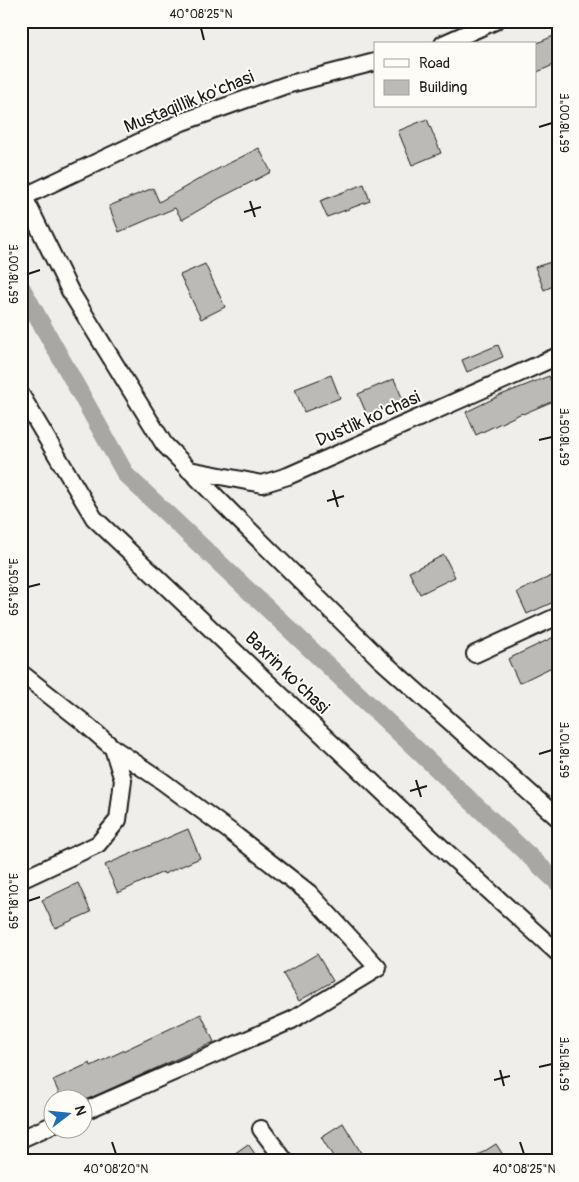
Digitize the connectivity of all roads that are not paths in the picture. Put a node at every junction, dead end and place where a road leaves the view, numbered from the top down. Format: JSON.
{"nodes":[{"id":1,"x":496,"y":21,"type":"edge"},
{"id":2,"x":447,"y":42,"type":"edge"},
{"id":3,"x":374,"y":62,"type":"edge"},
{"id":4,"x":22,"y":195,"type":"edge"},
{"id":5,"x":558,"y":356,"type":"edge"},
{"id":6,"x":21,"y":395,"type":"edge"},
{"id":7,"x":189,"y":470,"type":"junction"},
{"id":8,"x":558,"y":616,"type":"edge"},
{"id":9,"x":475,"y":654,"type":"dead end"},
{"id":10,"x":21,"y":673,"type":"edge"},
{"id":11,"x":113,"y":748,"type":"junction"},
{"id":12,"x":558,"y":818,"type":"edge"},
{"id":13,"x":21,"y":880,"type":"edge"},
{"id":14,"x":558,"y":953,"type":"edge"},
{"id":15,"x":92,"y":1108,"type":"edge"},
{"id":16,"x":261,"y":1129,"type":"dead end"},
{"id":17,"x":42,"y":1130,"type":"edge"},
{"id":18,"x":21,"y":1139,"type":"edge"},
{"id":19,"x":285,"y":1161,"type":"edge"}],
"edges":[{"from":1,"to":2,"type":"street"},
{"from":3,"to":4,"type":"street","name":"Mustaqillik ko'chasi"},
{"from":4,"to":7,"type":"street"},
{"from":5,"to":7,"type":"street","name":"Dustlik ko'chasi"},
{"from":6,"to":14,"type":"street","name":"Baxrin ko'chasi"},
{"from":7,"to":12,"type":"street"},
{"from":8,"to":9,"type":"street"},
{"from":10,"to":11,"type":"street"},
{"from":11,"to":13,"type":"street"},
{"from":11,"to":15,"type":"street"},
{"from":16,"to":19,"type":"street"},
{"from":17,"to":18,"type":"street"}]}
